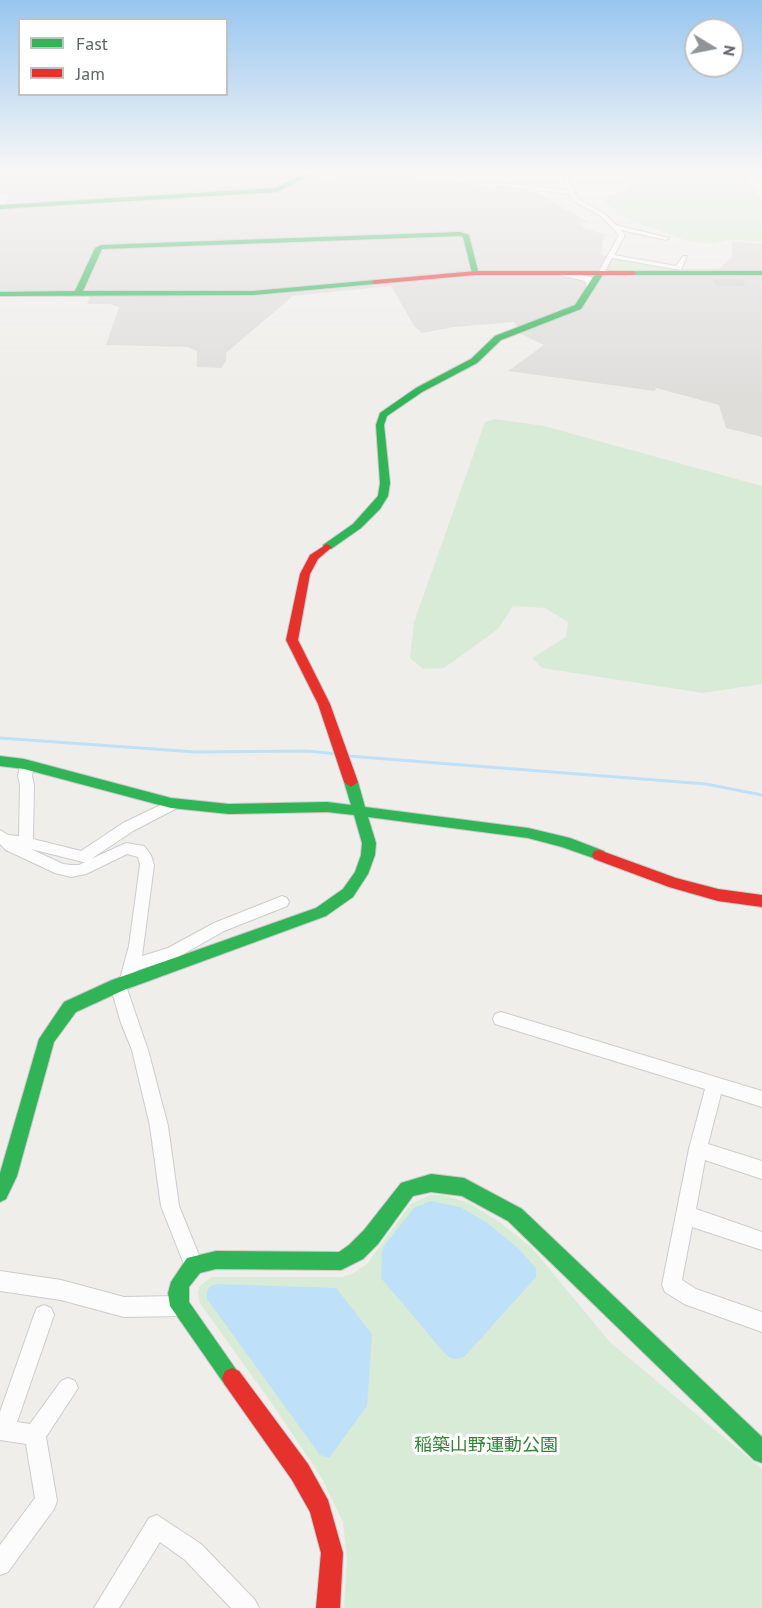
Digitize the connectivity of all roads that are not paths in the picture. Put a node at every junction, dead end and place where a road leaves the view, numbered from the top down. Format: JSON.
{"nodes":[{"id":1,"x":101,"y":247,"type":"edge"},
{"id":2,"x":469,"y":247,"type":"edge"},
{"id":3,"x":615,"y":247,"type":"edge"},
{"id":4,"x":610,"y":256,"type":"junction"},
{"id":5,"x":685,"y":257,"type":"dead end"},
{"id":6,"x":603,"y":268,"type":"junction"},
{"id":7,"x":476,"y":273,"type":"junction"},
{"id":8,"x":561,"y":273,"type":"junction"},
{"id":9,"x":761,"y":274,"type":"edge"},
{"id":10,"x":591,"y":288,"type":"junction"},
{"id":11,"x":0,"y":294,"type":"edge"},
{"id":12,"x":78,"y":294,"type":"junction"},
{"id":13,"x":0,"y":761,"type":"edge"},
{"id":14,"x":27,"y":765,"type":"junction"},
{"id":15,"x":176,"y":803,"type":"junction"},
{"id":16,"x":361,"y":811,"type":"junction"},
{"id":17,"x":0,"y":834,"type":"edge"},
{"id":18,"x":26,"y":843,"type":"junction"},
{"id":19,"x":762,"y":901,"type":"edge"},
{"id":20,"x":282,"y":902,"type":"dead end"},
{"id":21,"x":131,"y":966,"type":"junction"},
{"id":22,"x":122,"y":984,"type":"junction"},
{"id":23,"x":501,"y":1019,"type":"dead end"},
{"id":24,"x":715,"y":1084,"type":"junction"},
{"id":25,"x":762,"y":1099,"type":"edge"},
{"id":26,"x":698,"y":1149,"type":"junction"},
{"id":27,"x":762,"y":1170,"type":"edge"},
{"id":28,"x":0,"y":1193,"type":"edge"},
{"id":29,"x":685,"y":1215,"type":"junction"},
{"id":30,"x":762,"y":1241,"type":"edge"},
{"id":31,"x":194,"y":1265,"type":"junction"},
{"id":32,"x":0,"y":1281,"type":"edge"},
{"id":33,"x":180,"y":1306,"type":"junction"},
{"id":34,"x":44,"y":1316,"type":"dead end"},
{"id":35,"x":762,"y":1322,"type":"edge"},
{"id":36,"x":68,"y":1388,"type":"dead end"},
{"id":37,"x":2,"y":1430,"type":"edge"},
{"id":38,"x":35,"y":1435,"type":"junction"},
{"id":39,"x":762,"y":1452,"type":"edge"},
{"id":40,"x":0,"y":1564,"type":"edge"},
{"id":41,"x":106,"y":1608,"type":"edge"},
{"id":42,"x":247,"y":1608,"type":"edge"},
{"id":43,"x":328,"y":1608,"type":"edge"}],
"edges":[{"from":1,"to":12,"type":"street"},
{"from":2,"to":7,"type":"street"},
{"from":3,"to":4,"type":"street"},
{"from":4,"to":5,"type":"street"},
{"from":4,"to":6,"type":"street"},
{"from":6,"to":8,"type":"street"},
{"from":6,"to":9,"type":"street"},
{"from":6,"to":10,"type":"street"},
{"from":7,"to":8,"type":"street"},
{"from":7,"to":12,"type":"street"},
{"from":8,"to":10,"type":"street"},
{"from":10,"to":16,"type":"street"},
{"from":11,"to":12,"type":"street"},
{"from":13,"to":14,"type":"street"},
{"from":14,"to":15,"type":"street"},
{"from":14,"to":18,"type":"street"},
{"from":15,"to":16,"type":"street"},
{"from":15,"to":18,"type":"street"},
{"from":16,"to":19,"type":"street"},
{"from":16,"to":22,"type":"street"},
{"from":17,"to":18,"type":"street"},
{"from":17,"to":21,"type":"street"},
{"from":20,"to":21,"type":"street"},
{"from":21,"to":22,"type":"street"},
{"from":22,"to":28,"type":"street"},
{"from":22,"to":31,"type":"street"},
{"from":23,"to":24,"type":"street"},
{"from":24,"to":25,"type":"street"},
{"from":24,"to":26,"type":"street"},
{"from":26,"to":27,"type":"street"},
{"from":26,"to":29,"type":"street"},
{"from":29,"to":30,"type":"street"},
{"from":29,"to":35,"type":"street"},
{"from":31,"to":33,"type":"street"},
{"from":31,"to":39,"type":"street"},
{"from":32,"to":33,"type":"street"},
{"from":33,"to":43,"type":"street"},
{"from":34,"to":37,"type":"street"},
{"from":36,"to":38,"type":"street"},
{"from":37,"to":38,"type":"street"},
{"from":38,"to":40,"type":"street"},
{"from":41,"to":42,"type":"street"}]}
